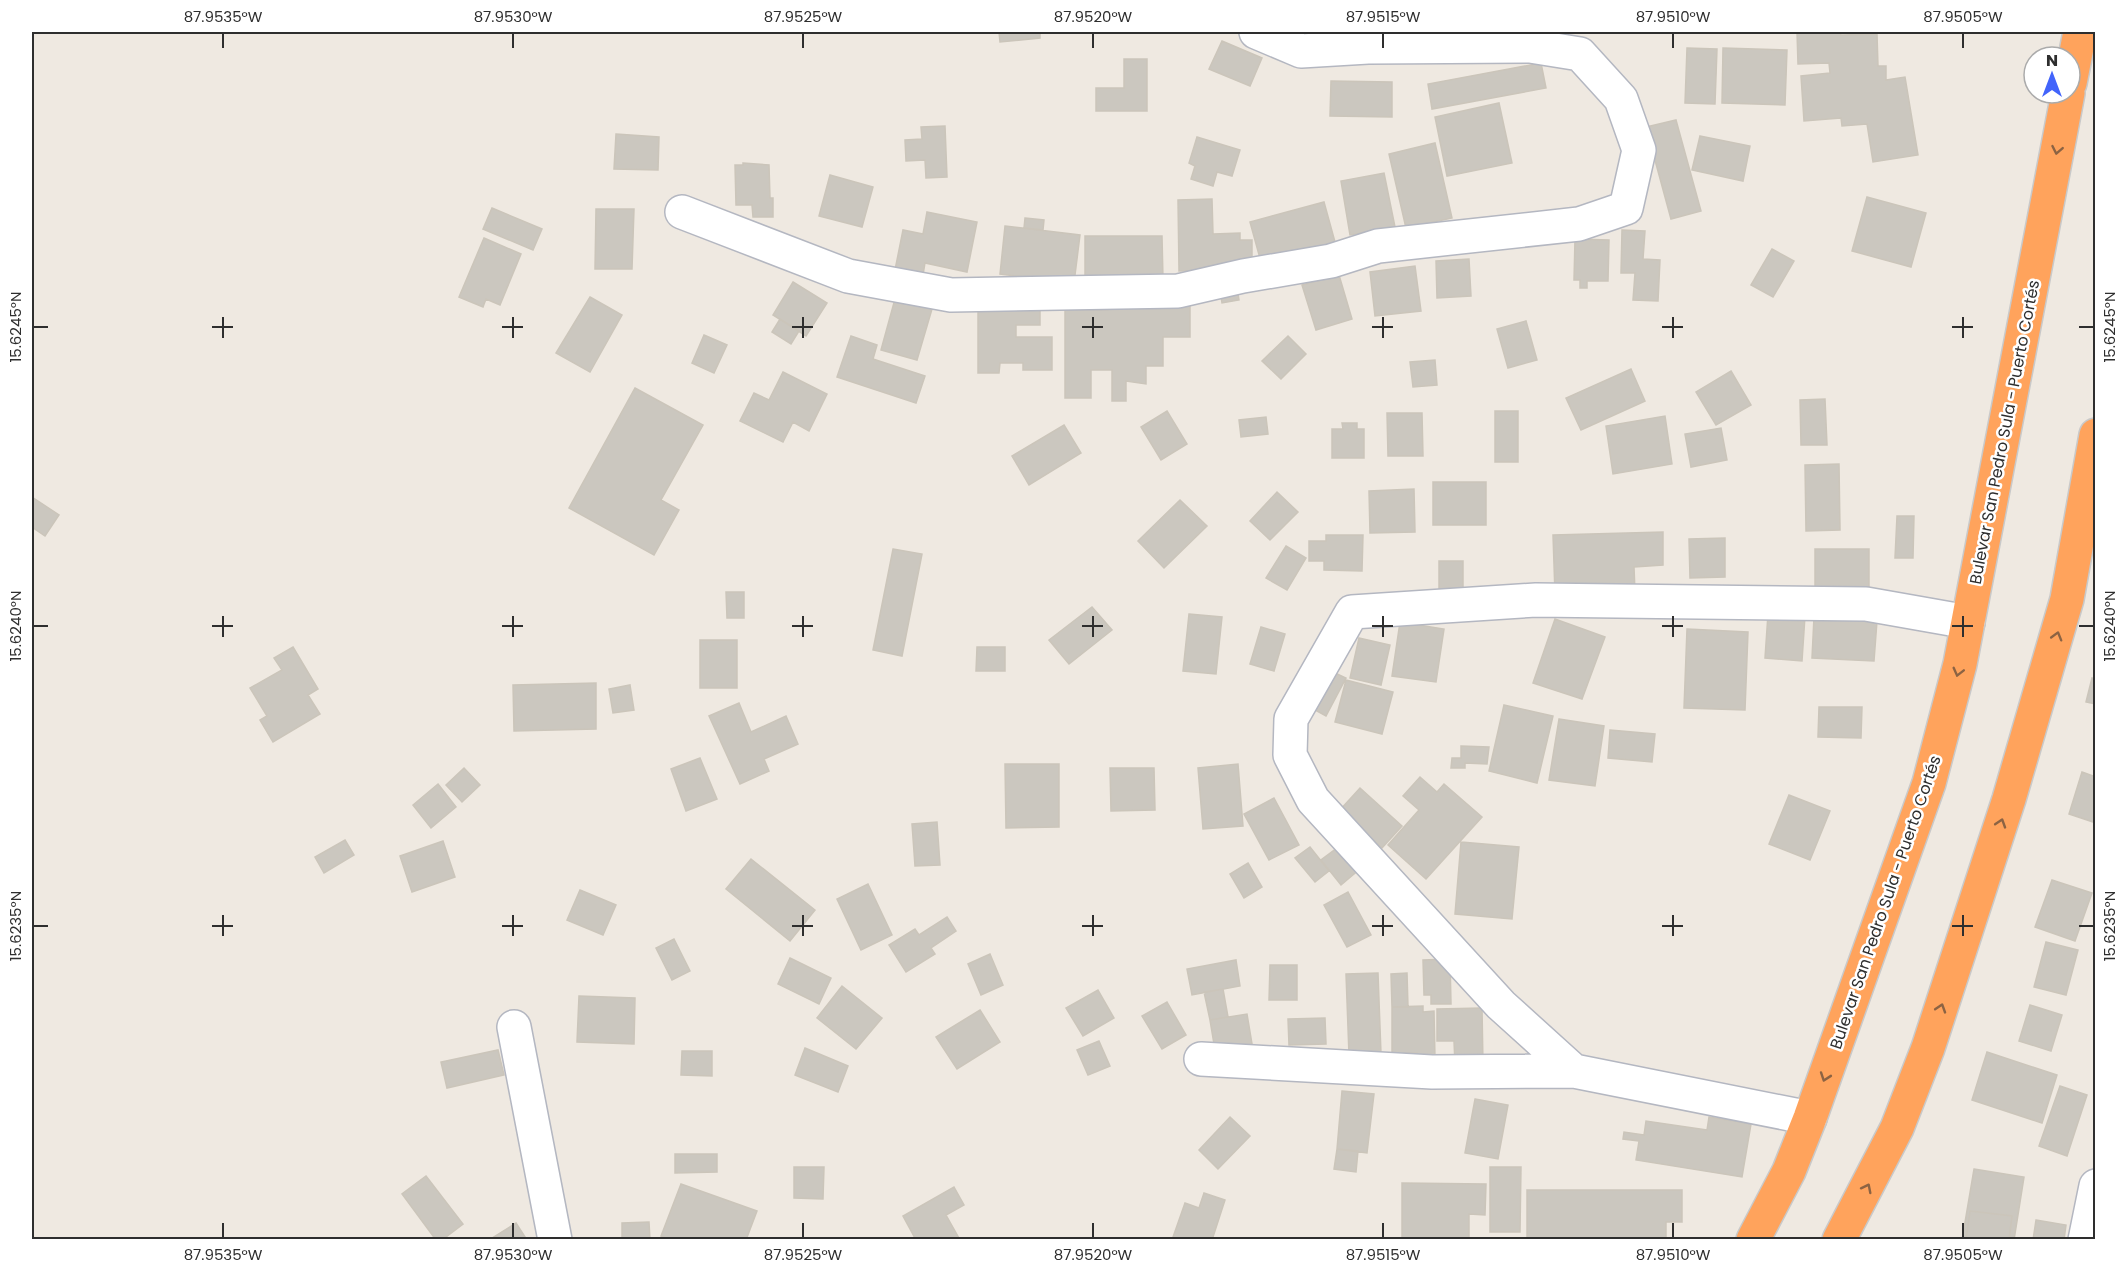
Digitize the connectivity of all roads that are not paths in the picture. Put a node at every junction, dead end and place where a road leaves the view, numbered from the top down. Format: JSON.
{"nodes":[{"id":1,"x":1256,"y":32,"type":"edge"},
{"id":2,"x":2066,"y":105,"type":"edge"},
{"id":3,"x":682,"y":212,"type":"dead end"},
{"id":4,"x":2096,"y":435,"type":"edge"},
{"id":5,"x":1968,"y":622,"type":"junction"},
{"id":6,"x":514,"y":1027,"type":"dead end"},
{"id":7,"x":1201,"y":1059,"type":"dead end"},
{"id":8,"x":1574,"y":1071,"type":"junction"},
{"id":9,"x":1810,"y":1118,"type":"junction"},
{"id":10,"x":2096,"y":1186,"type":"edge"},
{"id":11,"x":1843,"y":1238,"type":"edge"},
{"id":12,"x":555,"y":1239,"type":"edge"},
{"id":13,"x":1753,"y":1239,"type":"edge"},
{"id":14,"x":2085,"y":1239,"type":"edge"}],
"edges":[{"from":1,"to":3,"type":"street"},
{"from":2,"to":5,"type":"highway","name":"Bulevar San Pedro Sula - Puerto Cortés","one_way":true},
{"from":11,"to":4,"type":"highway","one_way":true},
{"from":5,"to":8,"type":"street"},
{"from":5,"to":9,"type":"highway","name":"Bulevar San Pedro Sula - Puerto Cortés","one_way":true},
{"from":6,"to":12,"type":"street"},
{"from":7,"to":8,"type":"street"},
{"from":8,"to":9,"type":"street"},
{"from":9,"to":13,"type":"highway","name":"Bulevar San Pedro Sula - Puerto Cortés"},
{"from":10,"to":14,"type":"street"}]}
